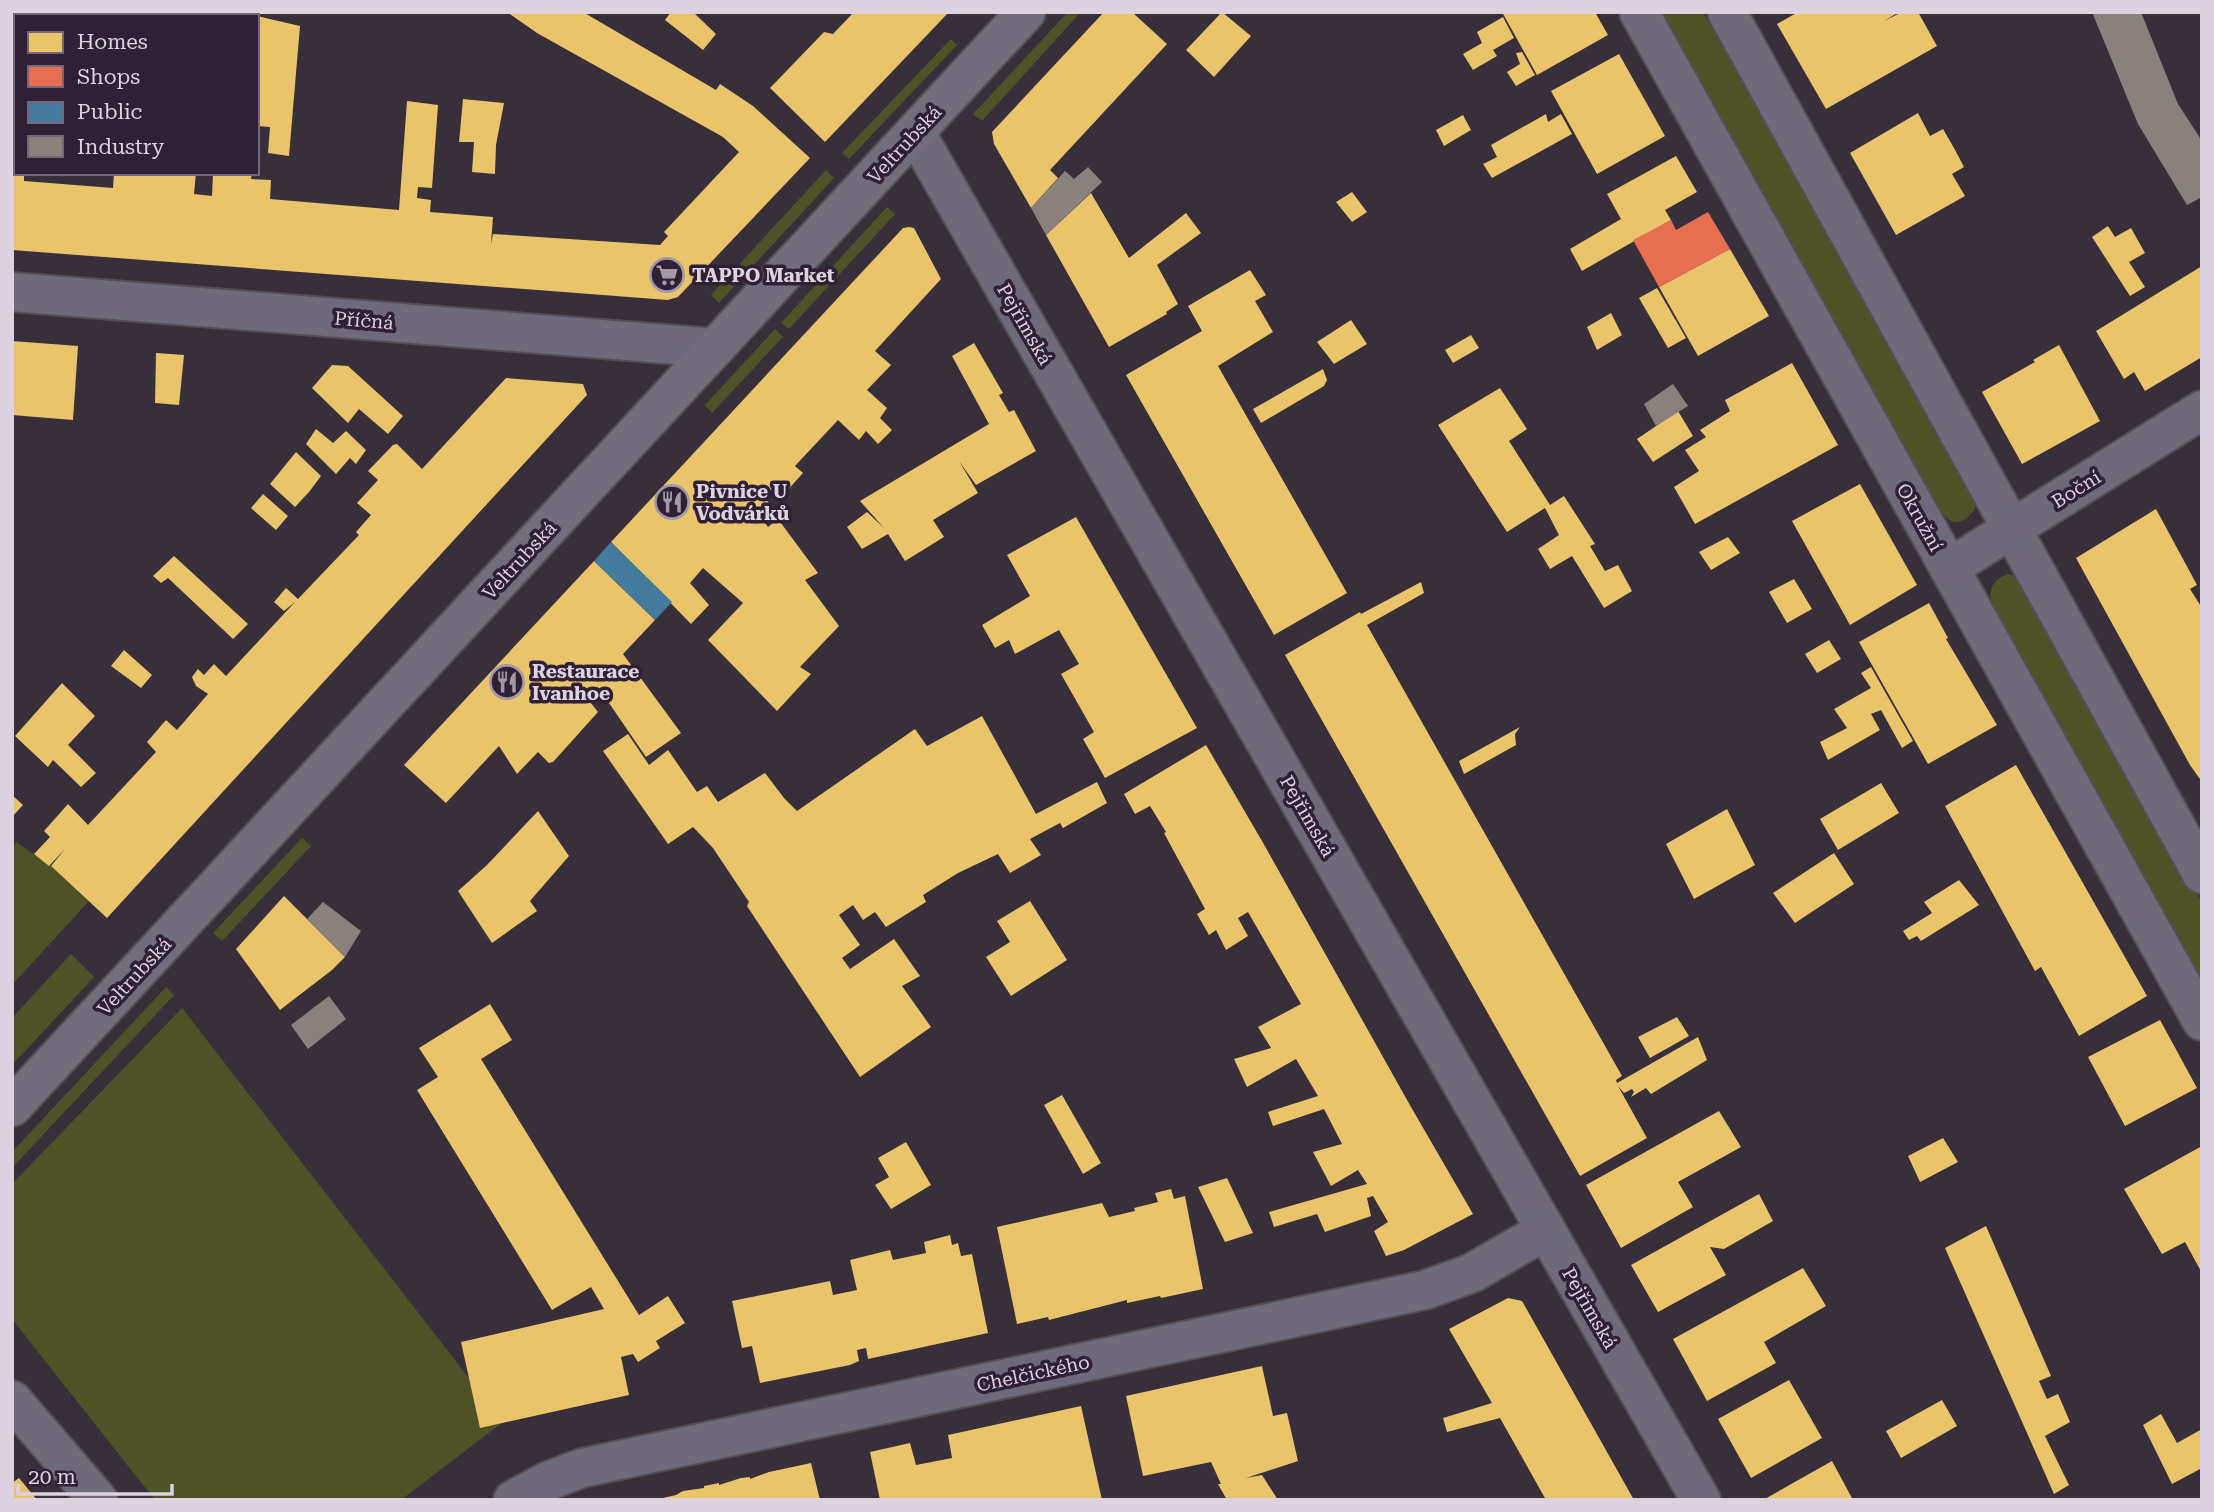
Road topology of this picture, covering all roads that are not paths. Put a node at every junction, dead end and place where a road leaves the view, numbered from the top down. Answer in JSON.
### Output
{"nodes":[{"id":1,"x":1026,"y":12,"type":"edge"},
{"id":2,"x":1639,"y":12,"type":"edge"},
{"id":3,"x":1727,"y":12,"type":"edge"},
{"id":4,"x":915,"y":132,"type":"junction"},
{"id":5,"x":12,"y":292,"type":"edge"},
{"id":6,"x":715,"y":348,"type":"junction"},
{"id":7,"x":2202,"y":410,"type":"edge"},
{"id":8,"x":2012,"y":529,"type":"junction"},
{"id":9,"x":1949,"y":568,"type":"junction"},
{"id":10,"x":2202,"y":874,"type":"edge"},
{"id":11,"x":2202,"y":1021,"type":"edge"},
{"id":12,"x":12,"y":1107,"type":"edge"},
{"id":13,"x":1546,"y":1230,"type":"junction"},
{"id":14,"x":12,"y":1400,"type":"edge"},
{"id":15,"x":98,"y":1500,"type":"edge"},
{"id":16,"x":513,"y":1500,"type":"edge"},
{"id":17,"x":1700,"y":1500,"type":"edge"}],
"edges":[{"from":1,"to":4,"type":"street","name":"Veltrubská"},
{"from":2,"to":9,"type":"street","name":"Okružní"},
{"from":3,"to":8,"type":"street"},
{"from":4,"to":6,"type":"street","name":"Veltrubská"},
{"from":4,"to":13,"type":"street","name":"Pejřimská"},
{"from":5,"to":6,"type":"street","name":"Příčná"},
{"from":6,"to":12,"type":"street","name":"Veltrubská"},
{"from":7,"to":8,"type":"street","name":"Boční"},
{"from":8,"to":9,"type":"street","name":"Boční"},
{"from":8,"to":10,"type":"street"},
{"from":9,"to":11,"type":"street","name":"Okružní"},
{"from":13,"to":16,"type":"street","name":"Chelčického"},
{"from":13,"to":17,"type":"street","name":"Pejřimská"},
{"from":14,"to":15,"type":"street"}]}
